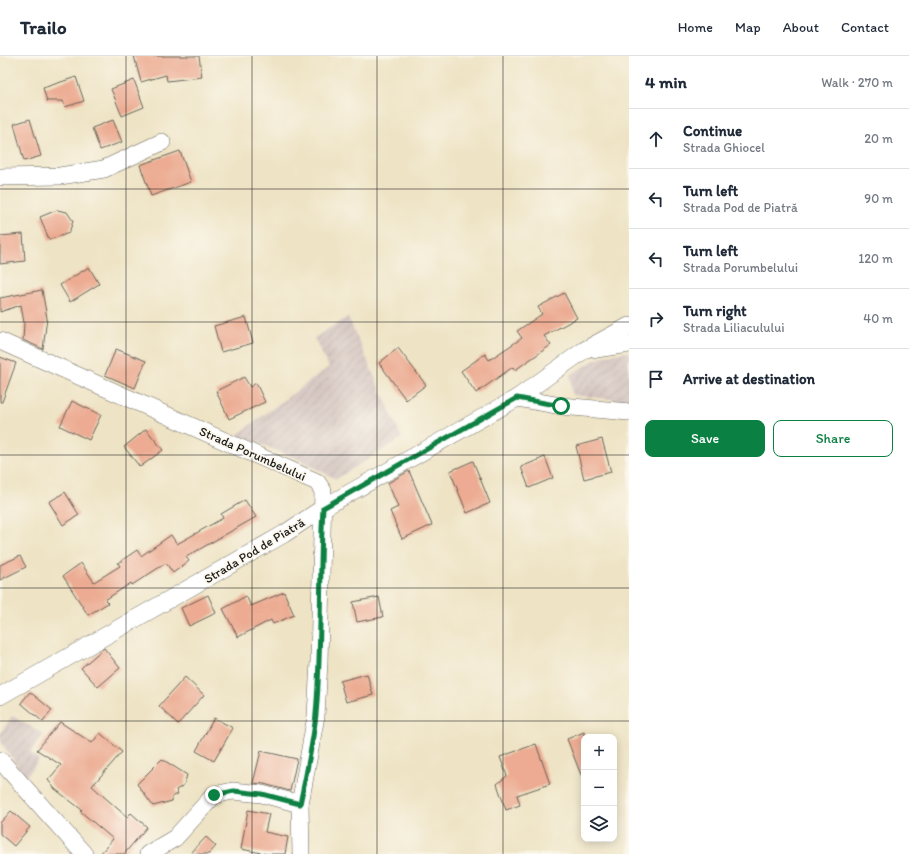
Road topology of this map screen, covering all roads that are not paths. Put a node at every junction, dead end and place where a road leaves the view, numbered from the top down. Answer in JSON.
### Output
{"nodes":[{"id":1,"x":162,"y":142,"type":"dead end"},
{"id":2,"x":0,"y":177,"type":"edge"},
{"id":3,"x":629,"y":326,"type":"edge"},
{"id":4,"x":0,"y":341,"type":"edge"},
{"id":5,"x":629,"y":344,"type":"edge"},
{"id":6,"x":583,"y":350,"type":"junction"},
{"id":7,"x":517,"y":398,"type":"junction"},
{"id":8,"x":629,"y":412,"type":"edge"},
{"id":9,"x":323,"y":508,"type":"junction"},
{"id":10,"x":0,"y":696,"type":"edge"},
{"id":11,"x":0,"y":760,"type":"edge"},
{"id":12,"x":300,"y":804,"type":"junction"},
{"id":13,"x":84,"y":854,"type":"edge"},
{"id":14,"x":148,"y":854,"type":"edge"},
{"id":15,"x":302,"y":854,"type":"edge"}],
"edges":[{"from":1,"to":2,"type":"street"},
{"from":3,"to":6,"type":"street","name":"Strada Pod de Piatră"},
{"from":4,"to":9,"type":"street","name":"Strada Porumbelului"},
{"from":5,"to":6,"type":"street"},
{"from":6,"to":7,"type":"street","name":"Strada Pod de Piatră"},
{"from":7,"to":8,"type":"street"},
{"from":7,"to":9,"type":"street","name":"Strada Pod de Piatră"},
{"from":9,"to":10,"type":"street","name":"Strada Pod de Piatră"},
{"from":9,"to":12,"type":"street","name":"Strada Porumbelului"},
{"from":11,"to":13,"type":"street"},
{"from":12,"to":14,"type":"street"},
{"from":12,"to":15,"type":"street","name":"Strada Porumbelului"}]}
